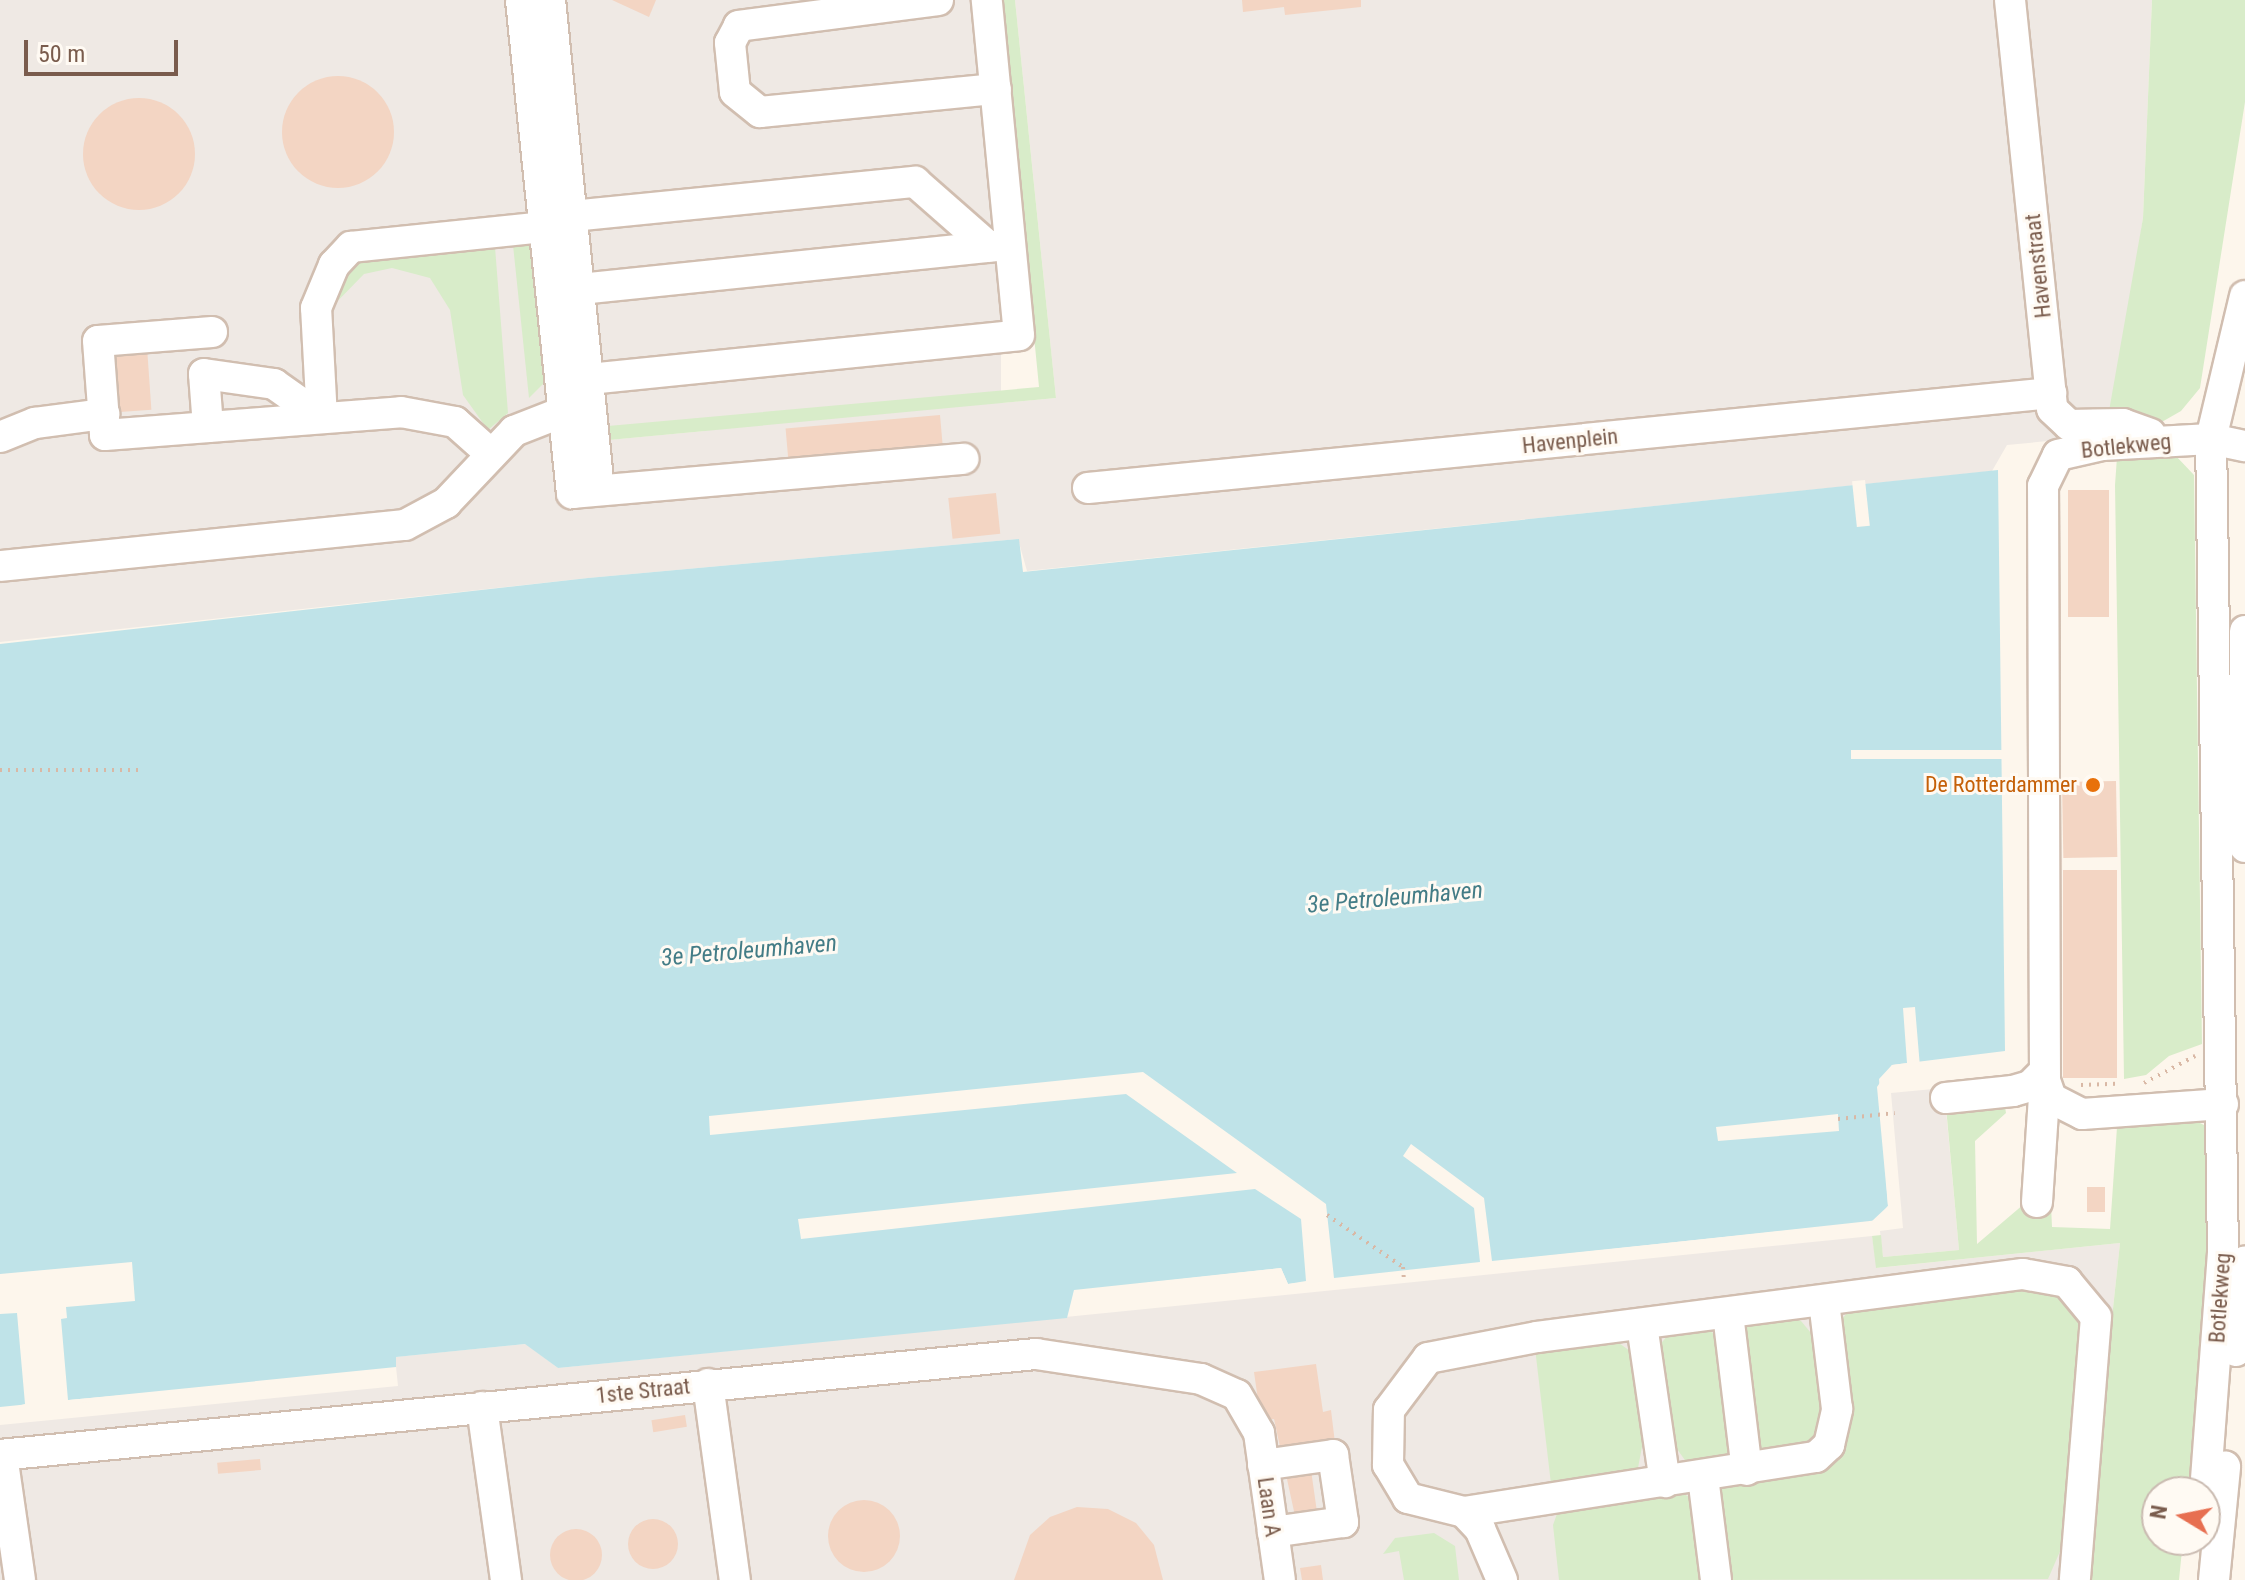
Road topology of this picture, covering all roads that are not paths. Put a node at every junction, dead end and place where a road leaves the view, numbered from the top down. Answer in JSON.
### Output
{"nodes":[{"id":1,"x":521,"y":0,"type":"edge"},
{"id":2,"x":550,"y":0,"type":"edge"},
{"id":3,"x":938,"y":0,"type":"edge"},
{"id":4,"x":987,"y":0,"type":"edge"},
{"id":5,"x":2010,"y":0,"type":"edge"},
{"id":6,"x":819,"y":7,"type":"edge"},
{"id":7,"x":996,"y":89,"type":"junction"},
{"id":8,"x":558,"y":221,"type":"junction"},
{"id":9,"x":1000,"y":246,"type":"junction"},
{"id":10,"x":580,"y":289,"type":"junction"},
{"id":11,"x":2245,"y":296,"type":"edge"},
{"id":12,"x":212,"y":332,"type":"dead end"},
{"id":13,"x":589,"y":379,"type":"junction"},
{"id":14,"x":2051,"y":393,"type":"junction"},
{"id":15,"x":565,"y":411,"type":"junction"},
{"id":16,"x":104,"y":414,"type":"junction"},
{"id":17,"x":322,"y":418,"type":"junction"},
{"id":18,"x":208,"y":427,"type":"junction"},
{"id":19,"x":0,"y":437,"type":"edge"},
{"id":20,"x":2211,"y":439,"type":"junction"},
{"id":21,"x":2165,"y":440,"type":"junction"},
{"id":22,"x":2245,"y":446,"type":"edge"},
{"id":23,"x":490,"y":453,"type":"junction"},
{"id":24,"x":964,"y":459,"type":"dead end"},
{"id":25,"x":1088,"y":488,"type":"dead end"},
{"id":26,"x":599,"y":490,"type":"junction"},
{"id":27,"x":0,"y":566,"type":"edge"},
{"id":28,"x":2245,"y":631,"type":"edge"},
{"id":29,"x":2245,"y":847,"type":"edge"},
{"id":30,"x":2045,"y":1079,"type":"junction"},
{"id":31,"x":1946,"y":1098,"type":"dead end"},
{"id":32,"x":2223,"y":1104,"type":"junction"},
{"id":33,"x":2037,"y":1202,"type":"dead end"},
{"id":34,"x":2234,"y":1257,"type":"edge"},
{"id":35,"x":1824,"y":1302,"type":"junction"},
{"id":36,"x":1728,"y":1314,"type":"junction"},
{"id":37,"x":1642,"y":1325,"type":"junction"},
{"id":38,"x":708,"y":1384,"type":"junction"},
{"id":39,"x":482,"y":1407,"type":"junction"},
{"id":40,"x":1259,"y":1433,"type":"joint"},
{"id":41,"x":1,"y":1455,"type":"edge"},
{"id":42,"x":1263,"y":1465,"type":"junction"},
{"id":43,"x":1747,"y":1470,"type":"junction"},
{"id":44,"x":2207,"y":1476,"type":"edge"},
{"id":45,"x":1703,"y":1477,"type":"junction"},
{"id":46,"x":1665,"y":1482,"type":"junction"},
{"id":47,"x":1464,"y":1512,"type":"junction"},
{"id":48,"x":1273,"y":1532,"type":"junction"},
{"id":49,"x":2198,"y":1556,"type":"edge"},
{"id":50,"x":2073,"y":1573,"type":"edge"},
{"id":51,"x":20,"y":1580,"type":"edge"},
{"id":52,"x":506,"y":1580,"type":"edge"},
{"id":53,"x":735,"y":1580,"type":"edge"},
{"id":54,"x":1280,"y":1580,"type":"edge"},
{"id":55,"x":1502,"y":1580,"type":"edge"},
{"id":56,"x":1716,"y":1580,"type":"edge"},
{"id":57,"x":2195,"y":1580,"type":"edge"},
{"id":58,"x":2214,"y":1580,"type":"edge"}],
"edges":[{"from":1,"to":8,"type":"street"},
{"from":2,"to":8,"type":"street"},
{"from":3,"to":6,"type":"street"},
{"from":4,"to":7,"type":"street"},
{"from":5,"to":14,"type":"street","name":"Havenstraat"},
{"from":6,"to":7,"type":"street"},
{"from":7,"to":9,"type":"street"},
{"from":8,"to":9,"type":"street"},
{"from":8,"to":10,"type":"street"},
{"from":8,"to":15,"type":"street"},
{"from":8,"to":17,"type":"street"},
{"from":9,"to":10,"type":"street"},
{"from":9,"to":13,"type":"street"},
{"from":10,"to":13,"type":"street"},
{"from":11,"to":20,"type":"street"},
{"from":12,"to":16,"type":"street"},
{"from":13,"to":26,"type":"street"},
{"from":14,"to":21,"type":"street","name":"Havenstraat"},
{"from":14,"to":25,"type":"street","name":"Havenplein"},
{"from":15,"to":23,"type":"street"},
{"from":15,"to":26,"type":"street"},
{"from":16,"to":18,"type":"street"},
{"from":16,"to":19,"type":"street"},
{"from":17,"to":18,"type":"street"},
{"from":17,"to":18,"type":"street"},
{"from":17,"to":23,"type":"street"},
{"from":20,"to":21,"type":"street","name":"Botlekweg"},
{"from":20,"to":22,"type":"street"},
{"from":20,"to":32,"type":"street","name":"Botlekweg"},
{"from":21,"to":30,"type":"street","name":"Botlekweg"},
{"from":23,"to":27,"type":"street"},
{"from":24,"to":26,"type":"street"},
{"from":28,"to":29,"type":"street"},
{"from":30,"to":31,"type":"street"},
{"from":30,"to":32,"type":"street"},
{"from":30,"to":33,"type":"street"},
{"from":32,"to":34,"type":"street","name":"Botlekweg"},
{"from":34,"to":44,"type":"street","name":"Botlekweg"},
{"from":34,"to":58,"type":"street","name":"Botlekweg"},
{"from":35,"to":36,"type":"street"},
{"from":35,"to":43,"type":"street"},
{"from":35,"to":50,"type":"street"},
{"from":36,"to":37,"type":"street"},
{"from":36,"to":43,"type":"street"},
{"from":37,"to":46,"type":"street"},
{"from":37,"to":47,"type":"street"},
{"from":38,"to":39,"type":"street","name":"1ste Straat"},
{"from":38,"to":40,"type":"street","name":"1ste Straat"},
{"from":38,"to":53,"type":"street"},
{"from":39,"to":41,"type":"street","name":"1ste Straat"},
{"from":39,"to":52,"type":"street"},
{"from":40,"to":42,"type":"street","name":"Laan A"},
{"from":41,"to":51,"type":"street"},
{"from":42,"to":48,"type":"street","name":"Laan A"},
{"from":42,"to":48,"type":"street"},
{"from":43,"to":45,"type":"street"},
{"from":45,"to":46,"type":"street"},
{"from":45,"to":56,"type":"street"},
{"from":46,"to":47,"type":"street"},
{"from":47,"to":55,"type":"street"},
{"from":48,"to":54,"type":"street","name":"Laan A"},
{"from":49,"to":57,"type":"street"}]}
